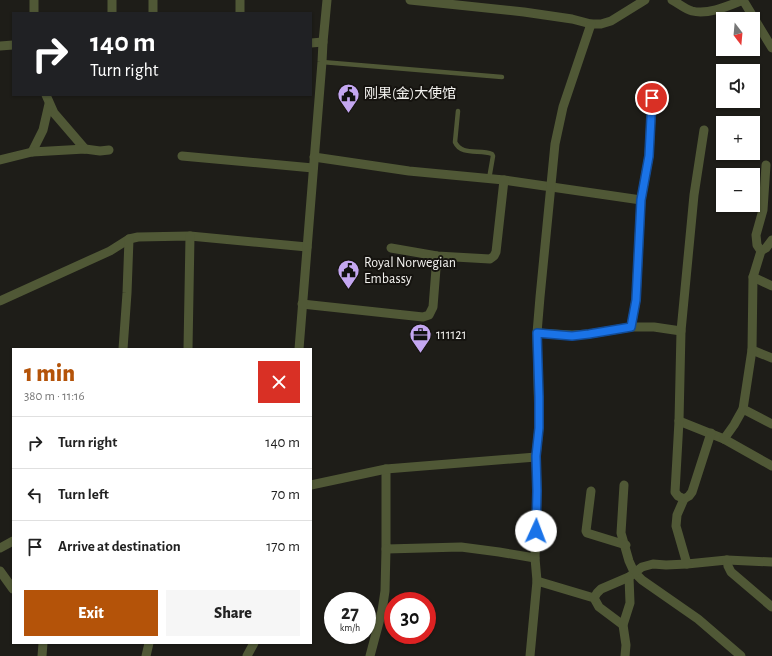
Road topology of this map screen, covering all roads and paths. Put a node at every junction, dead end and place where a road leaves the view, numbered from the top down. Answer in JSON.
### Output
{"nodes":[{"id":1,"x":34,"y":0,"type":"edge"},
{"id":2,"x":112,"y":0,"type":"edge"},
{"id":3,"x":153,"y":0,"type":"edge"},
{"id":4,"x":240,"y":0,"type":"edge"},
{"id":5,"x":327,"y":0,"type":"edge"},
{"id":6,"x":410,"y":0,"type":"edge"},
{"id":7,"x":645,"y":0,"type":"edge"},
{"id":8,"x":672,"y":0,"type":"edge"},
{"id":9,"x":743,"y":0,"type":"edge"},
{"id":10,"x":464,"y":2,"type":"edge"},
{"id":11,"x":34,"y":12,"type":"edge"},
{"id":12,"x":112,"y":12,"type":"edge"},
{"id":13,"x":153,"y":12,"type":"edge"},
{"id":14,"x":240,"y":12,"type":"edge"},
{"id":15,"x":591,"y":24,"type":"junction"},
{"id":16,"x":312,"y":42,"type":"edge"},
{"id":17,"x":323,"y":42,"type":"junction"},
{"id":18,"x":0,"y":46,"type":"edge"},
{"id":19,"x":12,"y":46,"type":"edge"},
{"id":20,"x":772,"y":48,"type":"edge"},
{"id":21,"x":322,"y":62,"type":"junction"},
{"id":22,"x":502,"y":78,"type":"dead end"},
{"id":23,"x":652,"y":98,"type":"dead end"},
{"id":24,"x":48,"y":99,"type":"edge"},
{"id":25,"x":458,"y":111,"type":"dead end"},
{"id":26,"x":704,"y":130,"type":"dead end"},
{"id":27,"x":85,"y":149,"type":"junction"},
{"id":28,"x":110,"y":150,"type":"dead end"},
{"id":29,"x":32,"y":152,"type":"junction"},
{"id":30,"x":182,"y":156,"type":"dead end"},
{"id":31,"x":314,"y":157,"type":"junction"},
{"id":32,"x":0,"y":160,"type":"edge"},
{"id":33,"x":766,"y":165,"type":"dead end"},
{"id":34,"x":313,"y":168,"type":"junction"},
{"id":35,"x":489,"y":179,"type":"junction"},
{"id":36,"x":504,"y":180,"type":"junction"},
{"id":37,"x":550,"y":188,"type":"junction"},
{"id":38,"x":641,"y":200,"type":"junction"},
{"id":39,"x":768,"y":212,"type":"edge"},
{"id":40,"x":190,"y":236,"type":"junction"},
{"id":41,"x":130,"y":239,"type":"junction"},
{"id":42,"x":772,"y":240,"type":"edge"},
{"id":43,"x":307,"y":247,"type":"junction"},
{"id":44,"x":391,"y":248,"type":"dead end"},
{"id":45,"x":761,"y":251,"type":"junction"},
{"id":46,"x":437,"y":256,"type":"junction"},
{"id":47,"x":752,"y":277,"type":"junction"},
{"id":48,"x":772,"y":286,"type":"edge"},
{"id":49,"x":0,"y":300,"type":"edge"},
{"id":50,"x":302,"y":304,"type":"junction"},
{"id":51,"x":631,"y":327,"type":"junction"},
{"id":52,"x":681,"y":331,"type":"junction"},
{"id":53,"x":537,"y":333,"type":"junction"},
{"id":54,"x":123,"y":348,"type":"edge"},
{"id":55,"x":188,"y":348,"type":"edge"},
{"id":56,"x":299,"y":348,"type":"edge"},
{"id":57,"x":752,"y":350,"type":"junction"},
{"id":58,"x":772,"y":358,"type":"edge"},
{"id":59,"x":743,"y":409,"type":"junction"},
{"id":60,"x":679,"y":421,"type":"junction"},
{"id":61,"x":772,"y":424,"type":"edge"},
{"id":62,"x":711,"y":433,"type":"junction"},
{"id":63,"x":724,"y":439,"type":"junction"},
{"id":64,"x":536,"y":456,"type":"junction"},
{"id":65,"x":772,"y":466,"type":"edge"},
{"id":66,"x":386,"y":469,"type":"junction"},
{"id":67,"x":312,"y":485,"type":"edge"},
{"id":68,"x":624,"y":485,"type":"dead end"},
{"id":69,"x":591,"y":491,"type":"dead end"},
{"id":70,"x":684,"y":499,"type":"junction"},
{"id":71,"x":12,"y":542,"type":"edge"},
{"id":72,"x":626,"y":545,"type":"junction"},
{"id":73,"x":0,"y":548,"type":"edge"},
{"id":74,"x":386,"y":549,"type":"junction"},
{"id":75,"x":534,"y":558,"type":"junction"},
{"id":76,"x":727,"y":560,"type":"junction"},
{"id":77,"x":772,"y":562,"type":"edge"},
{"id":78,"x":687,"y":564,"type":"junction"},
{"id":79,"x":0,"y":572,"type":"edge"},
{"id":80,"x":632,"y":575,"type":"junction"},
{"id":81,"x":537,"y":581,"type":"junction"},
{"id":82,"x":12,"y":588,"type":"edge"},
{"id":83,"x":594,"y":598,"type":"junction"},
{"id":84,"x":772,"y":607,"type":"edge"},
{"id":85,"x":623,"y":625,"type":"junction"},
{"id":86,"x":43,"y":644,"type":"edge"},
{"id":87,"x":149,"y":644,"type":"edge"},
{"id":88,"x":253,"y":644,"type":"edge"},
{"id":89,"x":42,"y":656,"type":"edge"},
{"id":90,"x":146,"y":656,"type":"edge"},
{"id":91,"x":247,"y":656,"type":"edge"},
{"id":92,"x":370,"y":656,"type":"edge"},
{"id":93,"x":530,"y":656,"type":"edge"},
{"id":94,"x":625,"y":656,"type":"edge"},
{"id":95,"x":741,"y":656,"type":"edge"}],
"edges":[{"from":1,"to":11,"type":"street"},
{"from":2,"to":12,"type":"street"},
{"from":3,"to":13,"type":"street"},
{"from":4,"to":14,"type":"street"},
{"from":5,"to":17,"type":"street"},
{"from":6,"to":10,"type":"street"},
{"from":7,"to":15,"type":"street"},
{"from":8,"to":9,"type":"street"},
{"from":9,"to":20,"type":"street"},
{"from":10,"to":15,"type":"street"},
{"from":15,"to":37,"type":"street"},
{"from":16,"to":17,"type":"street"},
{"from":17,"to":21,"type":"street"},
{"from":18,"to":19,"type":"street"},
{"from":21,"to":22,"type":"lane"},
{"from":21,"to":31,"type":"street"},
{"from":23,"to":38,"type":"street"},
{"from":24,"to":27,"type":"street"},
{"from":24,"to":29,"type":"street"},
{"from":25,"to":35,"type":"lane"},
{"from":26,"to":52,"type":"street"},
{"from":27,"to":28,"type":"street"},
{"from":27,"to":29,"type":"street"},
{"from":29,"to":32,"type":"street"},
{"from":30,"to":34,"type":"street"},
{"from":31,"to":34,"type":"street"},
{"from":31,"to":35,"type":"street"},
{"from":33,"to":39,"type":"street"},
{"from":34,"to":43,"type":"street"},
{"from":35,"to":36,"type":"street"},
{"from":36,"to":37,"type":"street"},
{"from":36,"to":46,"type":"street"},
{"from":37,"to":38,"type":"street"},
{"from":37,"to":53,"type":"street"},
{"from":38,"to":51,"type":"street"},
{"from":39,"to":45,"type":"street"},
{"from":40,"to":41,"type":"street"},
{"from":40,"to":43,"type":"street"},
{"from":40,"to":55,"type":"street"},
{"from":41,"to":49,"type":"street"},
{"from":41,"to":54,"type":"street"},
{"from":42,"to":45,"type":"street"},
{"from":43,"to":50,"type":"street"},
{"from":44,"to":46,"type":"street"},
{"from":45,"to":47,"type":"street"},
{"from":46,"to":50,"type":"street"},
{"from":47,"to":48,"type":"street"},
{"from":47,"to":57,"type":"street"},
{"from":50,"to":56,"type":"street"},
{"from":51,"to":52,"type":"street"},
{"from":51,"to":53,"type":"street"},
{"from":52,"to":60,"type":"street"},
{"from":53,"to":64,"type":"street"},
{"from":57,"to":58,"type":"street"},
{"from":57,"to":59,"type":"street"},
{"from":59,"to":61,"type":"street"},
{"from":59,"to":63,"type":"street"},
{"from":60,"to":62,"type":"street"},
{"from":60,"to":70,"type":"street"},
{"from":62,"to":63,"type":"street"},
{"from":62,"to":70,"type":"street"},
{"from":63,"to":65,"type":"street"},
{"from":64,"to":66,"type":"street"},
{"from":64,"to":75,"type":"street"},
{"from":66,"to":67,"type":"street"},
{"from":66,"to":74,"type":"street"},
{"from":68,"to":72,"type":"street"},
{"from":69,"to":72,"type":"street"},
{"from":70,"to":78,"type":"street"},
{"from":71,"to":73,"type":"street"},
{"from":72,"to":80,"type":"street"},
{"from":74,"to":75,"type":"street"},
{"from":74,"to":92,"type":"street"},
{"from":75,"to":81,"type":"street"},
{"from":76,"to":77,"type":"street"},
{"from":76,"to":78,"type":"street"},
{"from":76,"to":84,"type":"street"},
{"from":78,"to":80,"type":"street"},
{"from":79,"to":82,"type":"street"},
{"from":80,"to":83,"type":"street"},
{"from":80,"to":85,"type":"street"},
{"from":80,"to":95,"type":"street"},
{"from":81,"to":83,"type":"street"},
{"from":81,"to":93,"type":"street"},
{"from":83,"to":85,"type":"street"},
{"from":85,"to":94,"type":"street"},
{"from":86,"to":89,"type":"street"},
{"from":87,"to":90,"type":"street"},
{"from":88,"to":91,"type":"street"}]}
